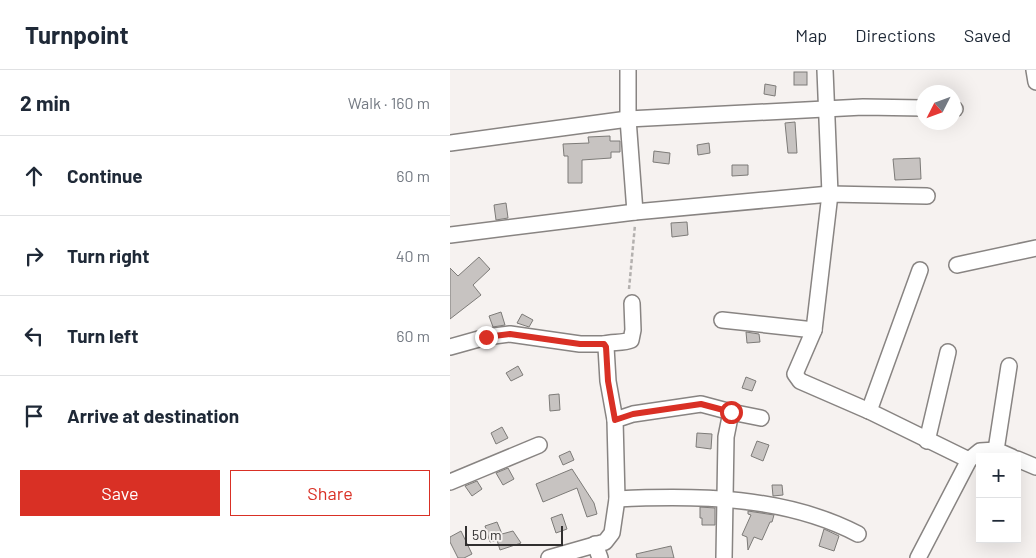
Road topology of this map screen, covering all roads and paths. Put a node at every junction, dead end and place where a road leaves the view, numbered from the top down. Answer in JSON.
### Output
{"nodes":[{"id":1,"x":628,"y":70,"type":"edge"},
{"id":2,"x":825,"y":70,"type":"edge"},
{"id":3,"x":1034,"y":70,"type":"edge"},
{"id":4,"x":1036,"y":82,"type":"edge"},
{"id":5,"x":825,"y":108,"type":"junction"},
{"id":6,"x":916,"y":108,"type":"edge"},
{"id":7,"x":628,"y":119,"type":"junction"},
{"id":8,"x":450,"y":143,"type":"edge"},
{"id":9,"x":830,"y":194,"type":"junction"},
{"id":10,"x":927,"y":196,"type":"dead end"},
{"id":11,"x":635,"y":212,"type":"junction"},
{"id":12,"x":450,"y":235,"type":"edge"},
{"id":13,"x":1036,"y":248,"type":"edge"},
{"id":14,"x":957,"y":265,"type":"dead end"},
{"id":15,"x":920,"y":270,"type":"dead end"},
{"id":16,"x":632,"y":303,"type":"joint"},
{"id":17,"x":722,"y":320,"type":"dead end"},
{"id":18,"x":814,"y":330,"type":"junction"},
{"id":19,"x":604,"y":344,"type":"junction"},
{"id":20,"x":450,"y":347,"type":"edge"},
{"id":21,"x":948,"y":352,"type":"dead end"},
{"id":22,"x":1009,"y":366,"type":"dead end"},
{"id":23,"x":869,"y":411,"type":"junction"},
{"id":24,"x":731,"y":412,"type":"junction"},
{"id":25,"x":761,"y":418,"type":"dead end"},
{"id":26,"x":615,"y":420,"type":"junction"},
{"id":27,"x":927,"y":441,"type":"junction"},
{"id":28,"x":539,"y":445,"type":"dead end"},
{"id":29,"x":996,"y":450,"type":"junction"},
{"id":30,"x":1003,"y":453,"type":"edge"},
{"id":31,"x":969,"y":460,"type":"junction"},
{"id":32,"x":1021,"y":461,"type":"edge"},
{"id":33,"x":1036,"y":467,"type":"edge"},
{"id":34,"x":450,"y":482,"type":"edge"},
{"id":35,"x":617,"y":499,"type":"junction"},
{"id":36,"x":725,"y":499,"type":"junction"},
{"id":37,"x":858,"y":534,"type":"dead end"},
{"id":38,"x":598,"y":551,"type":"edge"},
{"id":39,"x":549,"y":558,"type":"edge"},
{"id":40,"x":724,"y":558,"type":"edge"},
{"id":41,"x":918,"y":558,"type":"edge"}],
"edges":[{"from":1,"to":7,"type":"street"},
{"from":2,"to":5,"type":"street"},
{"from":3,"to":4,"type":"street"},
{"from":5,"to":6,"type":"street"},
{"from":5,"to":7,"type":"street"},
{"from":5,"to":9,"type":"street"},
{"from":7,"to":8,"type":"street"},
{"from":7,"to":11,"type":"street"},
{"from":9,"to":10,"type":"street"},
{"from":9,"to":11,"type":"street"},
{"from":9,"to":18,"type":"street"},
{"from":11,"to":12,"type":"street"},
{"from":11,"to":16,"type":"path"},
{"from":13,"to":14,"type":"street"},
{"from":15,"to":23,"type":"street"},
{"from":16,"to":19,"type":"street"},
{"from":17,"to":18,"type":"street"},
{"from":18,"to":23,"type":"street"},
{"from":19,"to":20,"type":"street"},
{"from":19,"to":26,"type":"street"},
{"from":21,"to":27,"type":"street"},
{"from":22,"to":29,"type":"street"},
{"from":23,"to":27,"type":"street"},
{"from":24,"to":25,"type":"street"},
{"from":24,"to":26,"type":"street"},
{"from":24,"to":36,"type":"street"},
{"from":26,"to":35,"type":"street"},
{"from":27,"to":31,"type":"street"},
{"from":28,"to":34,"type":"street"},
{"from":29,"to":30,"type":"street"},
{"from":29,"to":31,"type":"street"},
{"from":31,"to":41,"type":"street"},
{"from":32,"to":33,"type":"street"},
{"from":35,"to":36,"type":"street"},
{"from":35,"to":38,"type":"street"},
{"from":36,"to":37,"type":"street"},
{"from":36,"to":40,"type":"street"},
{"from":38,"to":39,"type":"street"}]}
